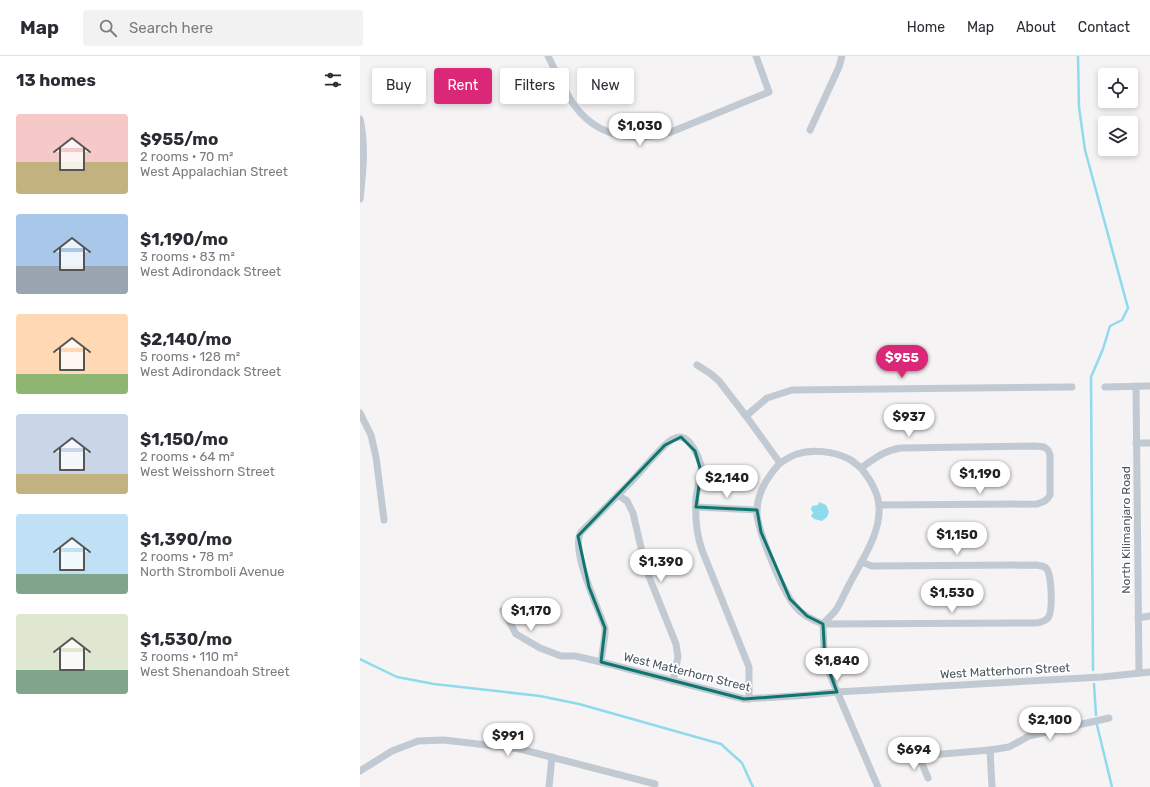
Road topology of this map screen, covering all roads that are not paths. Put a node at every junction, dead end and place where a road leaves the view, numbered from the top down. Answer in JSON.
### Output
{"nodes":[{"id":1,"x":548,"y":56,"type":"edge"},
{"id":2,"x":756,"y":56,"type":"edge"},
{"id":3,"x":842,"y":56,"type":"edge"},
{"id":4,"x":360,"y":119,"type":"edge"},
{"id":5,"x":810,"y":130,"type":"dead end"},
{"id":6,"x":360,"y":199,"type":"edge"},
{"id":7,"x":697,"y":365,"type":"dead end"},
{"id":8,"x":1072,"y":386,"type":"dead end"},
{"id":9,"x":1136,"y":386,"type":"junction"},
{"id":10,"x":1150,"y":386,"type":"edge"},
{"id":11,"x":1105,"y":387,"type":"dead end"},
{"id":12,"x":360,"y":414,"type":"edge"},
{"id":13,"x":746,"y":416,"type":"junction"},
{"id":14,"x":1136,"y":443,"type":"junction"},
{"id":15,"x":1150,"y":443,"type":"edge"},
{"id":16,"x":780,"y":463,"type":"junction"},
{"id":17,"x":861,"y":468,"type":"junction"},
{"id":18,"x":618,"y":495,"type":"junction"},
{"id":19,"x":879,"y":505,"type":"junction"},
{"id":20,"x":696,"y":507,"type":"junction"},
{"id":21,"x":757,"y":510,"type":"junction"},
{"id":22,"x":384,"y":520,"type":"dead end"},
{"id":23,"x":861,"y":562,"type":"junction"},
{"id":24,"x":503,"y":610,"type":"dead end"},
{"id":25,"x":1150,"y":616,"type":"edge"},
{"id":26,"x":1138,"y":618,"type":"junction"},
{"id":27,"x":823,"y":624,"type":"junction"},
{"id":28,"x":601,"y":662,"type":"junction"},
{"id":29,"x":1150,"y":672,"type":"edge"},
{"id":30,"x":1139,"y":673,"type":"junction"},
{"id":31,"x":674,"y":681,"type":"junction"},
{"id":32,"x":837,"y":692,"type":"junction"},
{"id":33,"x":749,"y":699,"type":"junction"},
{"id":34,"x":1109,"y":718,"type":"dead end"},
{"id":35,"x":916,"y":745,"type":"dead end"},
{"id":36,"x":990,"y":750,"type":"junction"},
{"id":37,"x":919,"y":756,"type":"junction"},
{"id":38,"x":552,"y":757,"type":"junction"},
{"id":39,"x":361,"y":769,"type":"edge"},
{"id":40,"x":928,"y":778,"type":"dead end"},
{"id":41,"x":655,"y":784,"type":"dead end"},
{"id":42,"x":550,"y":787,"type":"edge"},
{"id":43,"x":878,"y":787,"type":"edge"},
{"id":44,"x":992,"y":787,"type":"edge"}],
"edges":[{"from":1,"to":2,"type":"street"},
{"from":3,"to":5,"type":"street"},
{"from":4,"to":6,"type":"street"},
{"from":7,"to":13,"type":"street"},
{"from":8,"to":13,"type":"street"},
{"from":9,"to":10,"type":"street"},
{"from":9,"to":11,"type":"street"},
{"from":9,"to":14,"type":"street","name":"North Kilimanjaro Road"},
{"from":12,"to":22,"type":"street"},
{"from":13,"to":16,"type":"street"},
{"from":14,"to":15,"type":"street"},
{"from":14,"to":26,"type":"street","name":"North Kilimanjaro Road"},
{"from":16,"to":17,"type":"street"},
{"from":16,"to":21,"type":"street"},
{"from":17,"to":19,"type":"street"},
{"from":17,"to":19,"type":"street"},
{"from":18,"to":20,"type":"street"},
{"from":18,"to":28,"type":"street"},
{"from":18,"to":31,"type":"street"},
{"from":19,"to":23,"type":"street"},
{"from":20,"to":21,"type":"street"},
{"from":20,"to":33,"type":"street"},
{"from":21,"to":27,"type":"street"},
{"from":23,"to":27,"type":"street"},
{"from":23,"to":27,"type":"street"},
{"from":24,"to":28,"type":"street","name":"West Matterhorn Street"},
{"from":25,"to":26,"type":"street"},
{"from":26,"to":30,"type":"street","name":"North Kilimanjaro Road"},
{"from":27,"to":32,"type":"street"},
{"from":28,"to":31,"type":"street","name":"West Matterhorn Street"},
{"from":29,"to":30,"type":"street","name":"West Matterhorn Street"},
{"from":30,"to":32,"type":"street","name":"West Matterhorn Street"},
{"from":31,"to":33,"type":"street","name":"West Matterhorn Street"},
{"from":32,"to":33,"type":"street","name":"West Matterhorn Street"},
{"from":32,"to":43,"type":"street"},
{"from":34,"to":36,"type":"street"},
{"from":35,"to":37,"type":"street"},
{"from":36,"to":37,"type":"street"},
{"from":36,"to":44,"type":"street"},
{"from":37,"to":40,"type":"street"},
{"from":38,"to":39,"type":"street"},
{"from":38,"to":41,"type":"street"},
{"from":38,"to":42,"type":"street"}]}
